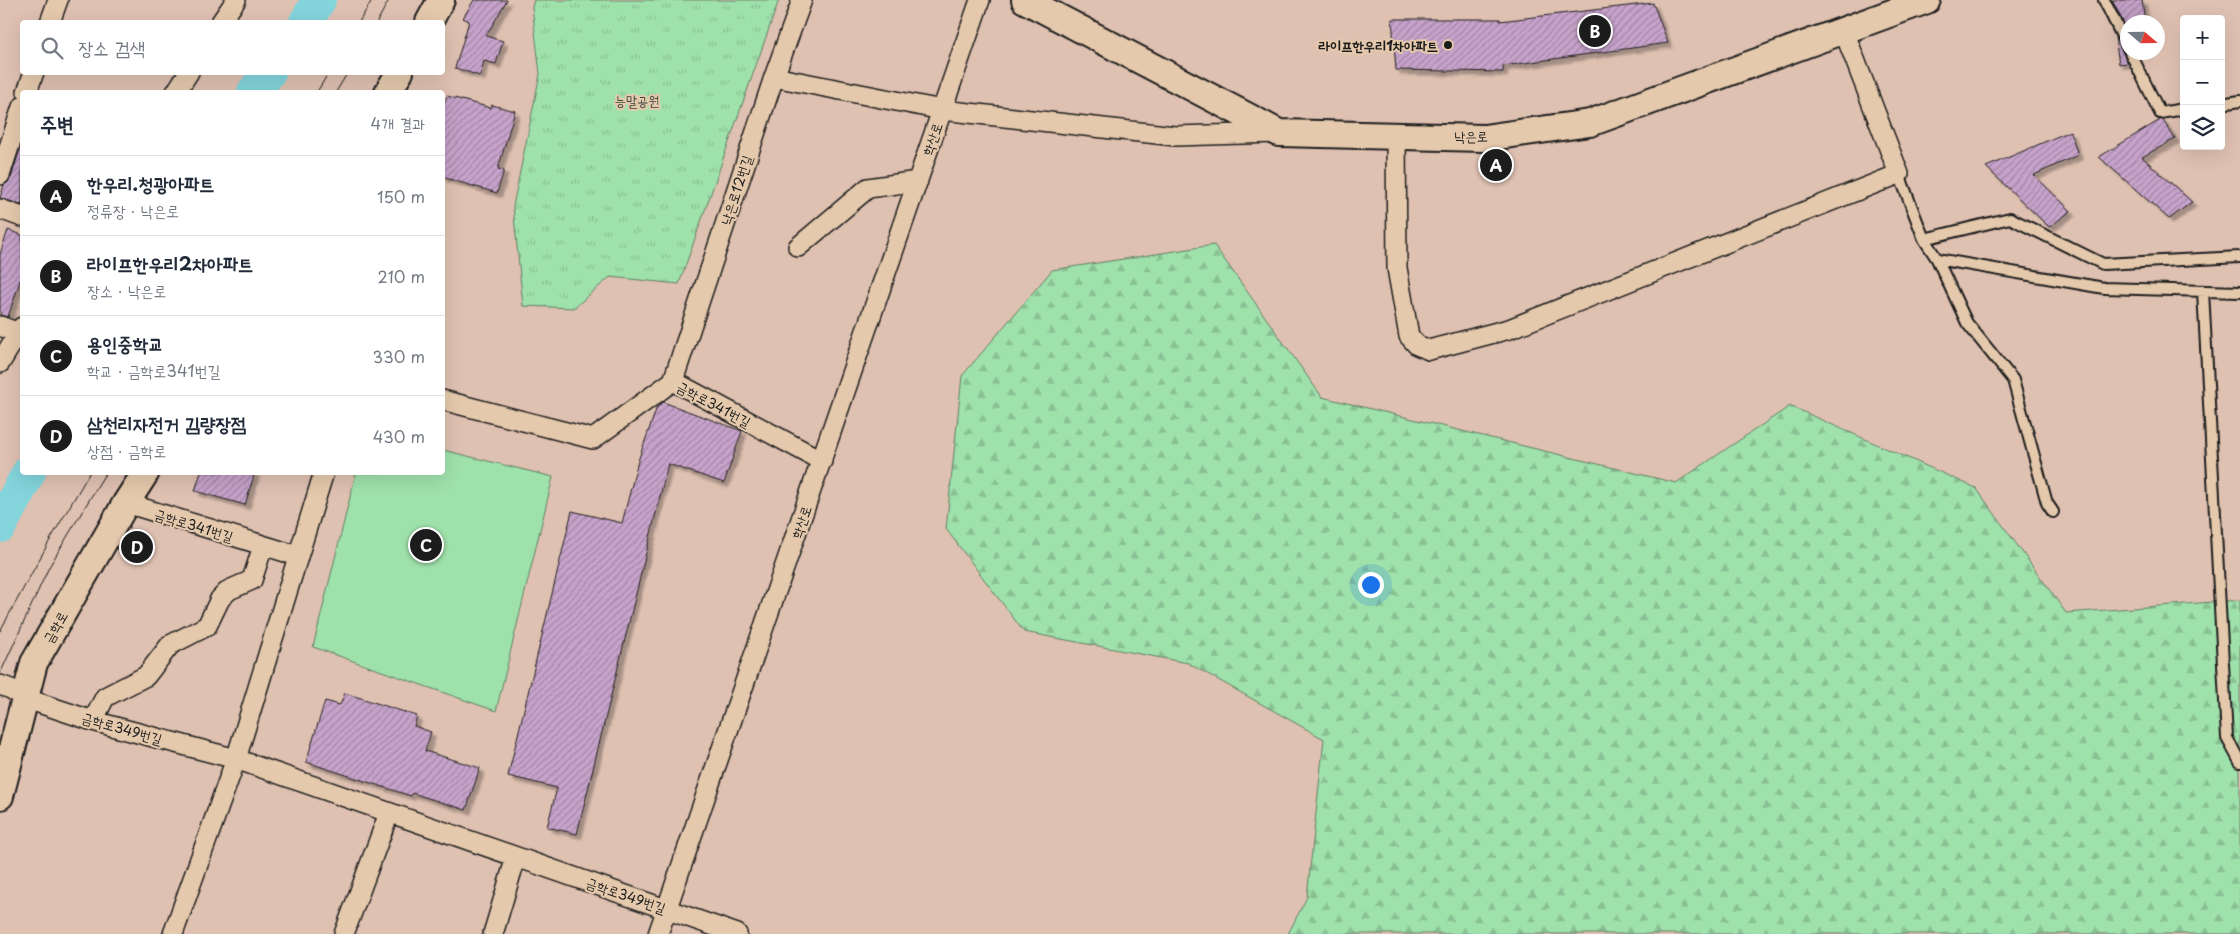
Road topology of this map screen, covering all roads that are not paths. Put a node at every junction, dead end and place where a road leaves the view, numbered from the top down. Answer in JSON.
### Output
{"nodes":[{"id":1,"x":58,"y":0,"type":"edge"},
{"id":2,"x":236,"y":0,"type":"edge"},
{"id":3,"x":441,"y":0,"type":"edge"},
{"id":4,"x":802,"y":0,"type":"edge"},
{"id":5,"x":980,"y":0,"type":"edge"},
{"id":6,"x":1025,"y":0,"type":"edge"},
{"id":7,"x":1927,"y":0,"type":"edge"},
{"id":8,"x":2104,"y":0,"type":"edge"},
{"id":9,"x":51,"y":20,"type":"edge"},
{"id":10,"x":222,"y":20,"type":"edge"},
{"id":11,"x":430,"y":20,"type":"edge"},
{"id":12,"x":1844,"y":30,"type":"junction"},
{"id":13,"x":2120,"y":32,"type":"edge"},
{"id":14,"x":2134,"y":60,"type":"edge"},
{"id":15,"x":33,"y":75,"type":"edge"},
{"id":16,"x":187,"y":75,"type":"edge"},
{"id":17,"x":398,"y":75,"type":"edge"},
{"id":18,"x":774,"y":77,"type":"junction"},
{"id":19,"x":28,"y":90,"type":"edge"},
{"id":20,"x":177,"y":90,"type":"edge"},
{"id":21,"x":389,"y":90,"type":"edge"},
{"id":22,"x":2240,"y":101,"type":"edge"},
{"id":23,"x":2225,"y":103,"type":"edge"},
{"id":24,"x":942,"y":110,"type":"junction"},
{"id":25,"x":2180,"y":110,"type":"edge"},
{"id":26,"x":20,"y":112,"type":"edge"},
{"id":27,"x":1279,"y":133,"type":"junction"},
{"id":28,"x":1396,"y":136,"type":"junction"},
{"id":29,"x":1899,"y":174,"type":"junction"},
{"id":30,"x":0,"y":175,"type":"edge"},
{"id":31,"x":918,"y":181,"type":"junction"},
{"id":32,"x":0,"y":209,"type":"edge"},
{"id":33,"x":20,"y":216,"type":"edge"},
{"id":34,"x":1924,"y":239,"type":"junction"},
{"id":35,"x":798,"y":247,"type":"dead end"},
{"id":36,"x":2240,"y":257,"type":"edge"},
{"id":37,"x":1938,"y":260,"type":"junction"},
{"id":38,"x":2203,"y":291,"type":"junction"},
{"id":39,"x":2240,"y":292,"type":"edge"},
{"id":40,"x":0,"y":326,"type":"edge"},
{"id":41,"x":20,"y":330,"type":"edge"},
{"id":42,"x":20,"y":332,"type":"edge"},
{"id":43,"x":0,"y":363,"type":"edge"},
{"id":44,"x":673,"y":381,"type":"junction"},
{"id":45,"x":445,"y":401,"type":"edge"},
{"id":46,"x":822,"y":461,"type":"junction"},
{"id":47,"x":144,"y":475,"type":"edge"},
{"id":48,"x":323,"y":475,"type":"edge"},
{"id":49,"x":126,"y":504,"type":"junction"},
{"id":50,"x":2053,"y":512,"type":"dead end"},
{"id":51,"x":263,"y":546,"type":"junction"},
{"id":52,"x":298,"y":556,"type":"junction"},
{"id":53,"x":12,"y":690,"type":"edge"},
{"id":54,"x":93,"y":721,"type":"junction"},
{"id":55,"x":236,"y":759,"type":"junction"},
{"id":56,"x":2240,"y":762,"type":"edge"},
{"id":57,"x":0,"y":796,"type":"edge"},
{"id":58,"x":389,"y":812,"type":"junction"},
{"id":59,"x":516,"y":857,"type":"junction"},
{"id":60,"x":667,"y":910,"type":"junction"},
{"id":61,"x":174,"y":934,"type":"edge"},
{"id":62,"x":344,"y":934,"type":"edge"},
{"id":63,"x":493,"y":934,"type":"edge"},
{"id":64,"x":658,"y":934,"type":"edge"},
{"id":65,"x":737,"y":934,"type":"edge"}],
"edges":[{"from":1,"to":9,"type":"street"},
{"from":2,"to":10,"type":"street"},
{"from":3,"to":11,"type":"main road"},
{"from":4,"to":18,"type":"street","name":"낙은로12번길"},
{"from":5,"to":24,"type":"street","name":"학산로"},
{"from":6,"to":27,"type":"main road","name":"낙은로"},
{"from":7,"to":12,"type":"main road","name":"낙은로"},
{"from":8,"to":13,"type":"lane"},
{"from":12,"to":28,"type":"main road","name":"낙은로"},
{"from":12,"to":29,"type":"street"},
{"from":14,"to":25,"type":"lane"},
{"from":15,"to":19,"type":"street"},
{"from":16,"to":20,"type":"street"},
{"from":17,"to":21,"type":"main road"},
{"from":18,"to":24,"type":"street"},
{"from":18,"to":44,"type":"street","name":"낙은로12번길"},
{"from":22,"to":23,"type":"lane"},
{"from":24,"to":27,"type":"street","name":"학산로"},
{"from":24,"to":31,"type":"street","name":"학산로"},
{"from":26,"to":30,"type":"street"},
{"from":27,"to":28,"type":"main road","name":"낙은로"},
{"from":28,"to":29,"type":"street"},
{"from":29,"to":34,"type":"lane"},
{"from":31,"to":35,"type":"street"},
{"from":31,"to":46,"type":"street","name":"학산로"},
{"from":32,"to":33,"type":"street"},
{"from":34,"to":36,"type":"lane"},
{"from":34,"to":37,"type":"lane"},
{"from":37,"to":38,"type":"lane"},
{"from":37,"to":50,"type":"lane"},
{"from":38,"to":39,"type":"lane"},
{"from":38,"to":56,"type":"lane"},
{"from":40,"to":41,"type":"street"},
{"from":42,"to":43,"type":"street"},
{"from":44,"to":45,"type":"street","name":"금학로341번길"},
{"from":44,"to":46,"type":"street","name":"금학로341번길"},
{"from":46,"to":60,"type":"street","name":"학산로"},
{"from":47,"to":49,"type":"main road","name":"금학로"},
{"from":48,"to":52,"type":"street"},
{"from":49,"to":51,"type":"street","name":"금학로341번길"},
{"from":49,"to":53,"type":"main road","name":"금학로"},
{"from":51,"to":52,"type":"street","name":"금학로341번길"},
{"from":51,"to":54,"type":"street"},
{"from":52,"to":55,"type":"street"},
{"from":53,"to":54,"type":"street","name":"금학로349번길"},
{"from":53,"to":57,"type":"main road","name":"금학로"},
{"from":54,"to":55,"type":"street","name":"금학로349번길"},
{"from":55,"to":58,"type":"street","name":"금학로349번길"},
{"from":55,"to":61,"type":"street"},
{"from":58,"to":59,"type":"street","name":"금학로349번길"},
{"from":58,"to":62,"type":"street"},
{"from":59,"to":60,"type":"street","name":"금학로349번길"},
{"from":59,"to":63,"type":"street"},
{"from":60,"to":64,"type":"street","name":"학산로"},
{"from":60,"to":65,"type":"street","name":"금학로349번길"}]}
